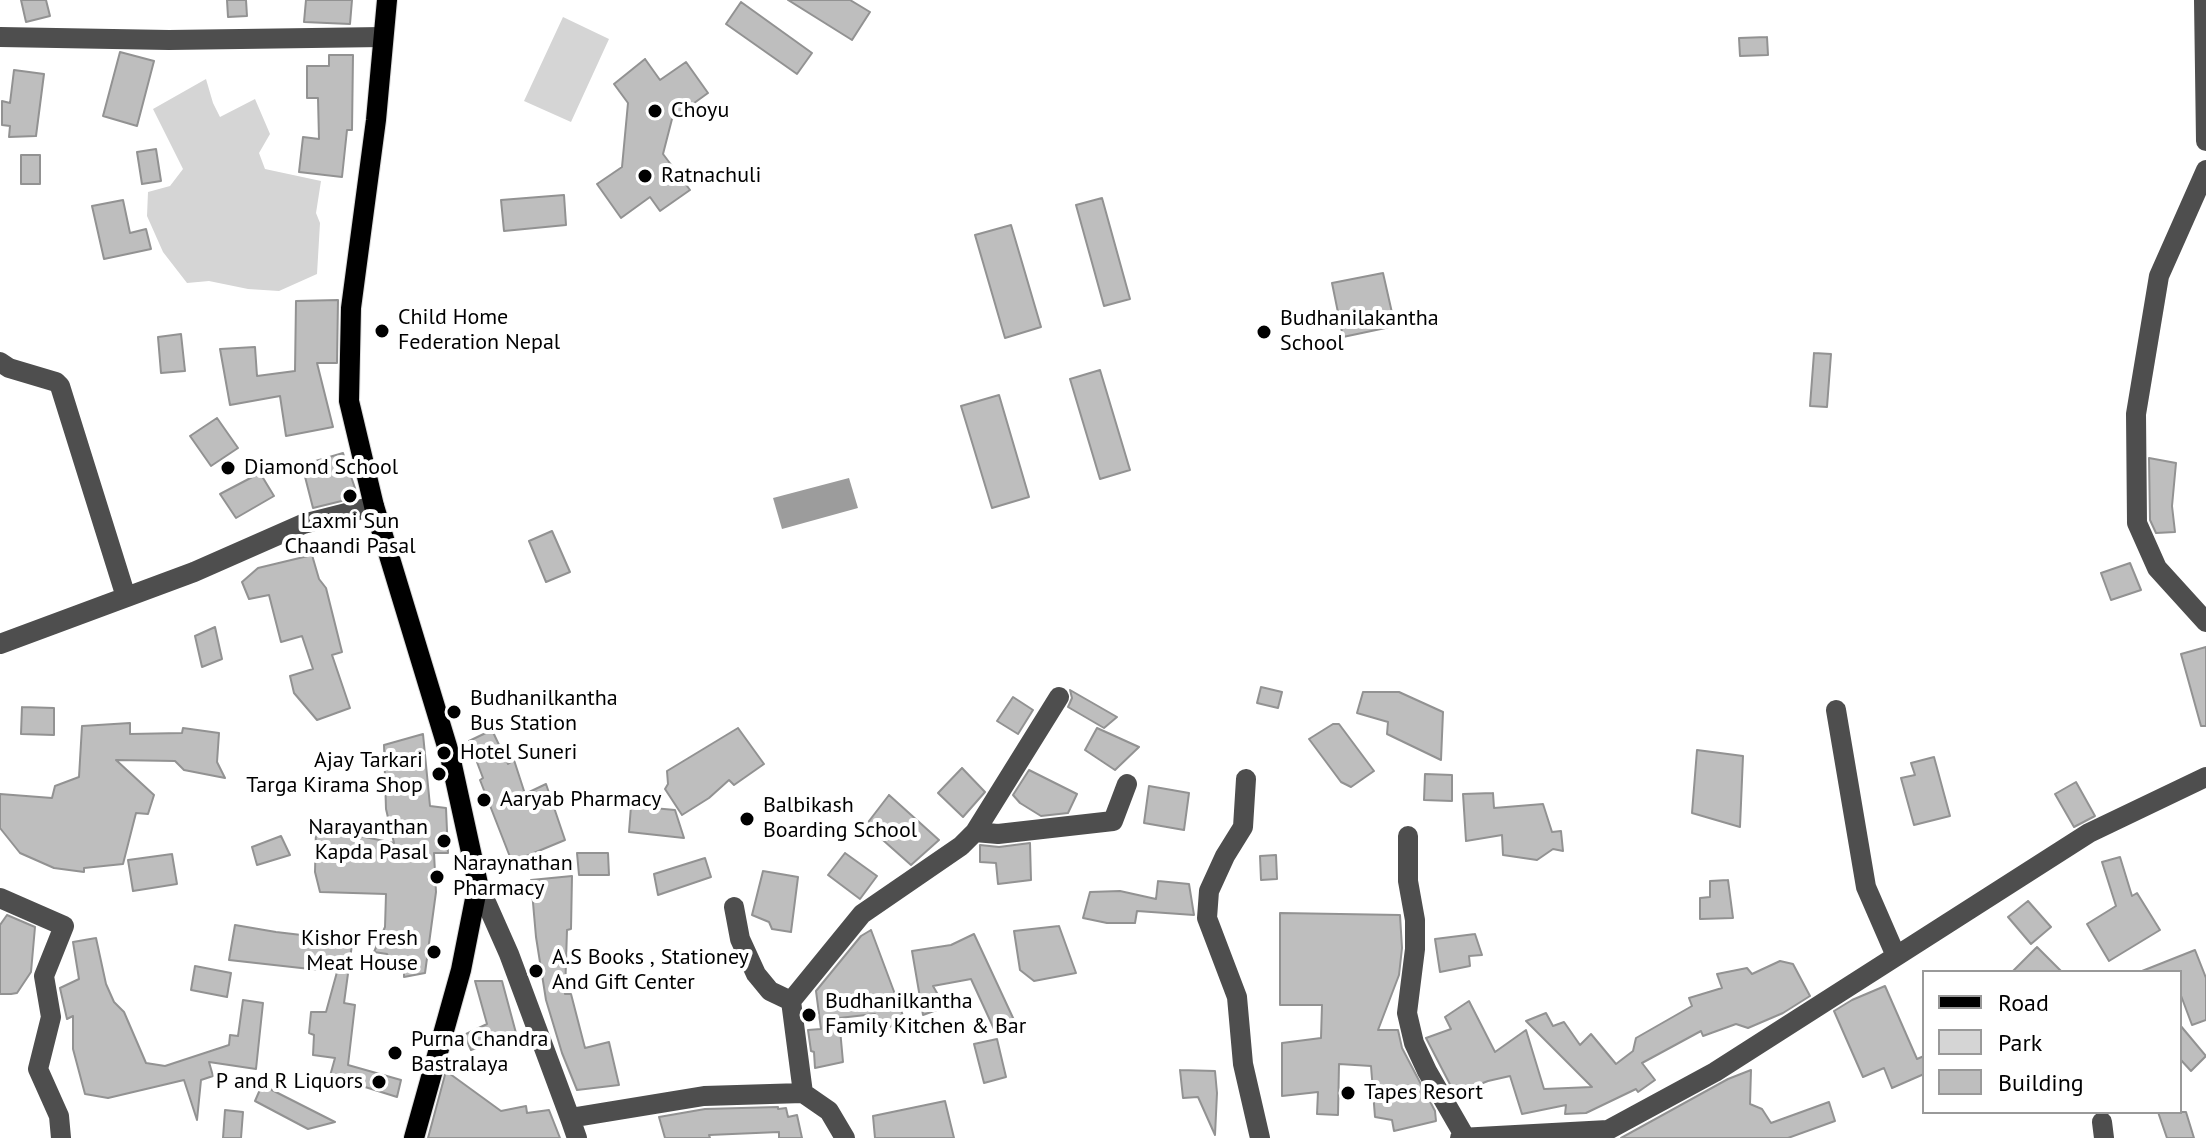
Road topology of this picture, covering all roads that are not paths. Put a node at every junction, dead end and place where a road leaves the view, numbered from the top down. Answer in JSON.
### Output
{"nodes":[{"id":1,"x":387,"y":0,"type":"edge"},
{"id":2,"x":2204,"y":0,"type":"edge"},
{"id":3,"x":0,"y":37,"type":"edge"},
{"id":4,"x":383,"y":37,"type":"junction"},
{"id":5,"x":2206,"y":141,"type":"edge"},
{"id":6,"x":2206,"y":170,"type":"edge"},
{"id":7,"x":0,"y":362,"type":"edge"},
{"id":8,"x":374,"y":506,"type":"junction"},
{"id":9,"x":126,"y":597,"type":"junction"},
{"id":10,"x":2206,"y":622,"type":"edge"},
{"id":11,"x":0,"y":644,"type":"edge"},
{"id":12,"x":1059,"y":697,"type":"dead end"},
{"id":13,"x":1836,"y":710,"type":"dead end"},
{"id":14,"x":2206,"y":777,"type":"edge"},
{"id":15,"x":1246,"y":779,"type":"dead end"},
{"id":16,"x":1127,"y":784,"type":"dead end"},
{"id":17,"x":975,"y":832,"type":"junction"},
{"id":18,"x":1408,"y":836,"type":"dead end"},
{"id":19,"x":478,"y":884,"type":"junction"},
{"id":20,"x":0,"y":898,"type":"edge"},
{"id":21,"x":734,"y":907,"type":"dead end"},
{"id":22,"x":1896,"y":956,"type":"junction"},
{"id":23,"x":791,"y":1001,"type":"junction"},
{"id":24,"x":803,"y":1093,"type":"junction"},
{"id":25,"x":570,"y":1118,"type":"junction"},
{"id":26,"x":1462,"y":1137,"type":"edge"},
{"id":27,"x":61,"y":1138,"type":"edge"},
{"id":28,"x":414,"y":1138,"type":"edge"},
{"id":29,"x":577,"y":1138,"type":"edge"},
{"id":30,"x":845,"y":1138,"type":"edge"},
{"id":31,"x":1260,"y":1138,"type":"edge"}],
"edges":[{"from":1,"to":4,"type":"main road"},
{"from":2,"to":5,"type":"street"},
{"from":3,"to":4,"type":"street"},
{"from":4,"to":8,"type":"main road"},
{"from":6,"to":10,"type":"street"},
{"from":7,"to":9,"type":"street"},
{"from":8,"to":9,"type":"street"},
{"from":8,"to":19,"type":"main road"},
{"from":9,"to":11,"type":"street"},
{"from":12,"to":17,"type":"street"},
{"from":13,"to":22,"type":"street"},
{"from":14,"to":22,"type":"street"},
{"from":15,"to":31,"type":"street"},
{"from":16,"to":17,"type":"street"},
{"from":17,"to":23,"type":"street"},
{"from":18,"to":26,"type":"street"},
{"from":19,"to":25,"type":"street"},
{"from":19,"to":28,"type":"main road"},
{"from":20,"to":27,"type":"street"},
{"from":21,"to":23,"type":"street"},
{"from":22,"to":26,"type":"street"},
{"from":23,"to":24,"type":"street"},
{"from":24,"to":25,"type":"street"},
{"from":24,"to":30,"type":"street"},
{"from":25,"to":29,"type":"street"}]}
